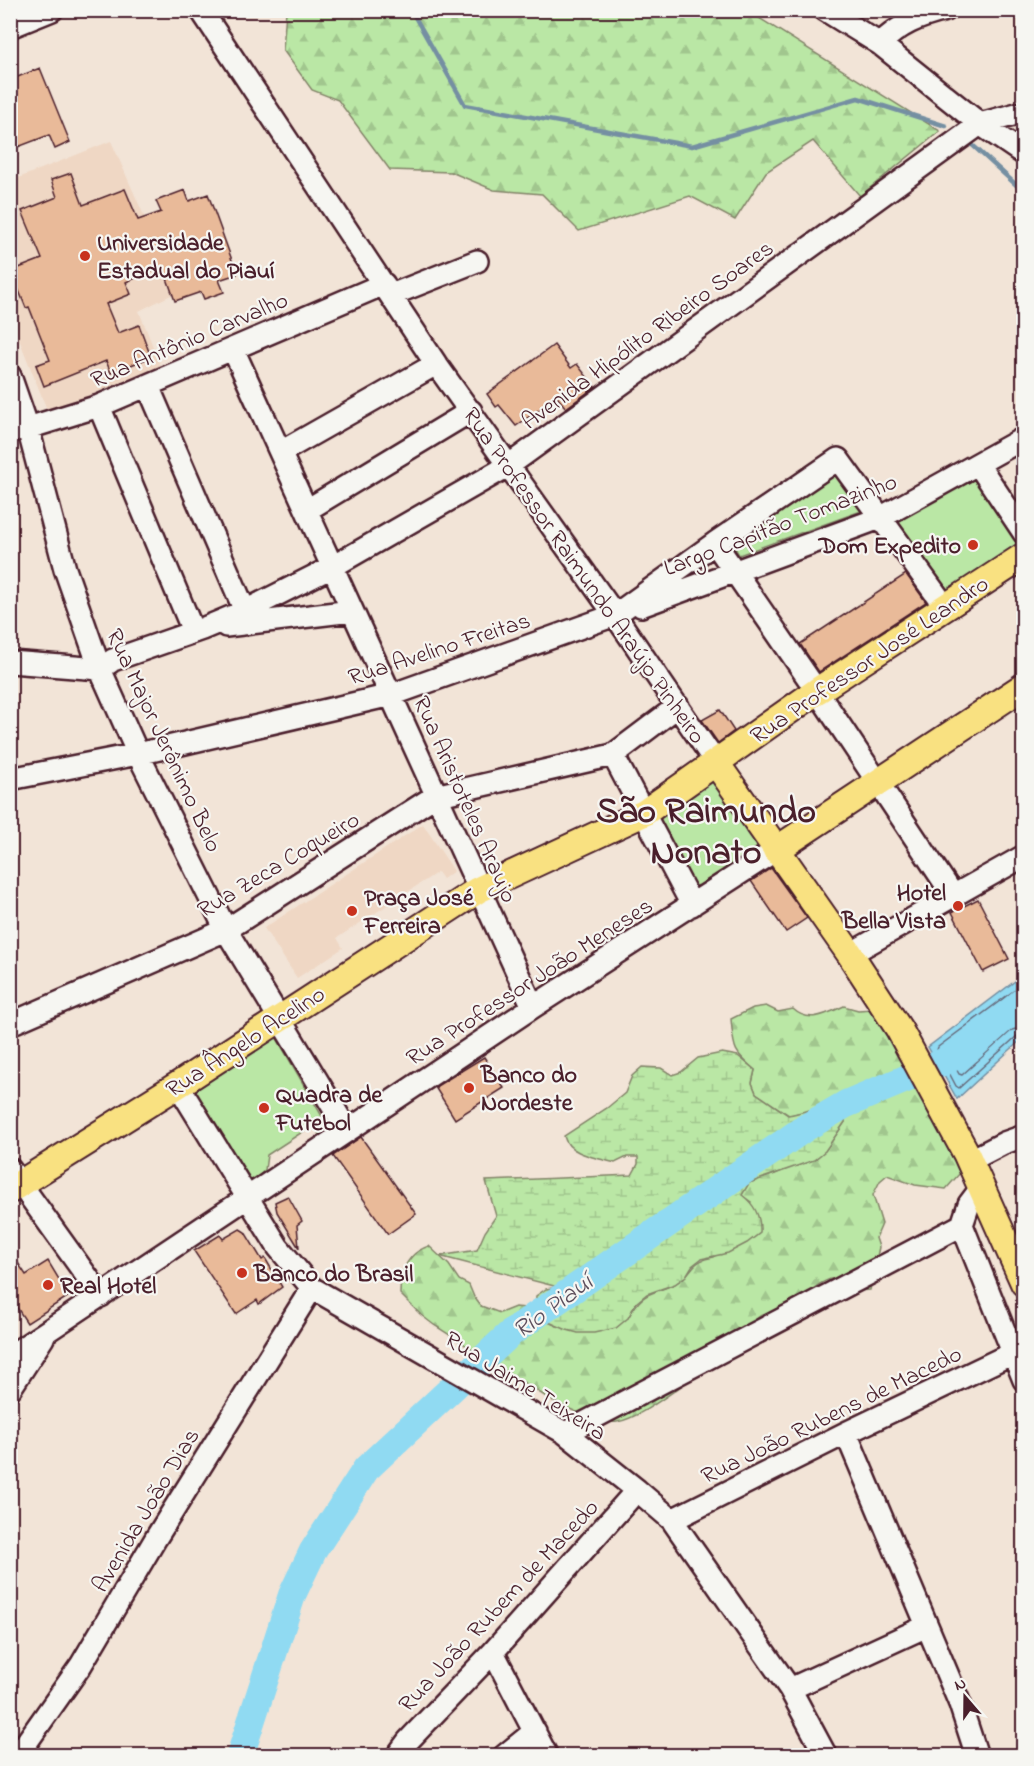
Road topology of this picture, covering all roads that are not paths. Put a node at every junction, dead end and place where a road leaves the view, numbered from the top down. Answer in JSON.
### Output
{"nodes":[{"id":1,"x":52,"y":10,"type":"edge"},
{"id":2,"x":201,"y":10,"type":"edge"},
{"id":3,"x":825,"y":10,"type":"edge"},
{"id":4,"x":946,"y":10,"type":"edge"},
{"id":5,"x":10,"y":27,"type":"edge"},
{"id":6,"x":880,"y":44,"type":"junction"},
{"id":7,"x":1023,"y":112,"type":"edge"},
{"id":8,"x":980,"y":124,"type":"junction"},
{"id":9,"x":1023,"y":154,"type":"edge"},
{"id":10,"x":477,"y":261,"type":"dead end"},
{"id":11,"x":387,"y":290,"type":"junction"},
{"id":12,"x":233,"y":350,"type":"junction"},
{"id":13,"x":436,"y":364,"type":"junction"},
{"id":14,"x":10,"y":376,"type":"edge"},
{"id":15,"x":148,"y":386,"type":"junction"},
{"id":16,"x":99,"y":406,"type":"junction"},
{"id":17,"x":471,"y":411,"type":"junction"},
{"id":18,"x":19,"y":430,"type":"edge"},
{"id":19,"x":1023,"y":438,"type":"edge"},
{"id":20,"x":281,"y":452,"type":"junction"},
{"id":21,"x":978,"y":464,"type":"junction"},
{"id":22,"x":508,"y":466,"type":"junction"},
{"id":23,"x":307,"y":510,"type":"junction"},
{"id":24,"x":880,"y":518,"type":"junction"},
{"id":25,"x":1023,"y":533,"type":"edge"},
{"id":26,"x":715,"y":543,"type":"junction"},
{"id":27,"x":1023,"y":556,"type":"edge"},
{"id":28,"x":332,"y":567,"type":"junction"},
{"id":29,"x":733,"y":570,"type":"junction"},
{"id":30,"x":946,"y":608,"type":"junction"},
{"id":31,"x":245,"y":611,"type":"junction"},
{"id":32,"x":352,"y":611,"type":"junction"},
{"id":33,"x":615,"y":615,"type":"junction"},
{"id":34,"x":197,"y":630,"type":"junction"},
{"id":35,"x":10,"y":648,"type":"edge"},
{"id":36,"x":10,"y":662,"type":"edge"},
{"id":37,"x":103,"y":662,"type":"junction"},
{"id":38,"x":1023,"y":686,"type":"edge"},
{"id":39,"x":818,"y":691,"type":"junction"},
{"id":40,"x":391,"y":695,"type":"junction"},
{"id":41,"x":678,"y":706,"type":"junction"},
{"id":42,"x":138,"y":753,"type":"junction"},
{"id":43,"x":613,"y":755,"type":"junction"},
{"id":44,"x":716,"y":763,"type":"junction"},
{"id":45,"x":10,"y":779,"type":"edge"},
{"id":46,"x":878,"y":782,"type":"junction"},
{"id":47,"x":435,"y":796,"type":"junction"},
{"id":48,"x":644,"y":813,"type":"junction"},
{"id":49,"x":776,"y":850,"type":"junction"},
{"id":50,"x":1023,"y":856,"type":"edge"},
{"id":51,"x":478,"y":890,"type":"junction"},
{"id":52,"x":953,"y":895,"type":"junction"},
{"id":53,"x":692,"y":905,"type":"junction"},
{"id":54,"x":226,"y":930,"type":"junction"},
{"id":55,"x":850,"y":954,"type":"junction"},
{"id":56,"x":532,"y":1007,"type":"junction"},
{"id":57,"x":279,"y":1020,"type":"junction"},
{"id":58,"x":10,"y":1024,"type":"edge"},
{"id":59,"x":178,"y":1085,"type":"junction"},
{"id":60,"x":347,"y":1130,"type":"junction"},
{"id":61,"x":1023,"y":1136,"type":"edge"},
{"id":62,"x":965,"y":1152,"type":"junction"},
{"id":63,"x":14,"y":1181,"type":"edge"},
{"id":64,"x":981,"y":1188,"type":"junction"},
{"id":65,"x":246,"y":1197,"type":"junction"},
{"id":66,"x":962,"y":1225,"type":"junction"},
{"id":67,"x":1023,"y":1283,"type":"edge"},
{"id":68,"x":312,"y":1288,"type":"junction"},
{"id":69,"x":101,"y":1296,"type":"junction"},
{"id":70,"x":47,"y":1332,"type":"junction"},
{"id":71,"x":1013,"y":1353,"type":"junction"},
{"id":72,"x":10,"y":1356,"type":"edge"},
{"id":73,"x":1023,"y":1380,"type":"edge"},
{"id":74,"x":10,"y":1389,"type":"edge"},
{"id":75,"x":565,"y":1433,"type":"junction"},
{"id":76,"x":846,"y":1433,"type":"junction"},
{"id":77,"x":637,"y":1490,"type":"junction"},
{"id":78,"x":672,"y":1520,"type":"junction"},
{"id":79,"x":927,"y":1626,"type":"junction"},
{"id":80,"x":493,"y":1652,"type":"junction"},
{"id":81,"x":790,"y":1689,"type":"junction"},
{"id":82,"x":535,"y":1731,"type":"junction"},
{"id":83,"x":17,"y":1755,"type":"edge"},
{"id":84,"x":397,"y":1755,"type":"edge"},
{"id":85,"x":504,"y":1755,"type":"edge"},
{"id":86,"x":547,"y":1755,"type":"edge"},
{"id":87,"x":826,"y":1755,"type":"edge"},
{"id":88,"x":977,"y":1755,"type":"edge"}],
"edges":[{"from":1,"to":5,"type":"street"},
{"from":2,"to":11,"type":"street","name":"Rua Professor Raimundo Araújo Pinheiro"},
{"from":3,"to":6,"type":"street"},
{"from":4,"to":6,"type":"street"},
{"from":6,"to":8,"type":"street"},
{"from":7,"to":8,"type":"street"},
{"from":8,"to":9,"type":"street"},
{"from":8,"to":22,"type":"street","name":"Avenida Hipólito Ribeiro Soares"},
{"from":10,"to":11,"type":"street","name":"Rua Antônio Carvalho"},
{"from":11,"to":12,"type":"street","name":"Rua Antônio Carvalho"},
{"from":11,"to":13,"type":"street","name":"Rua Professor Raimundo Araújo Pinheiro"},
{"from":12,"to":15,"type":"street","name":"Rua Antônio Carvalho"},
{"from":12,"to":20,"type":"street","name":"Rua Aristoteles Araujo"},
{"from":13,"to":17,"type":"street","name":"Rua Professor Raimundo Araújo Pinheiro"},
{"from":13,"to":20,"type":"street"},
{"from":14,"to":18,"type":"street","name":"Rua Major Jerônimo Belo"},
{"from":15,"to":16,"type":"street","name":"Rua Antônio Carvalho"},
{"from":15,"to":31,"type":"street"},
{"from":16,"to":18,"type":"street","name":"Rua Antônio Carvalho"},
{"from":16,"to":34,"type":"street"},
{"from":17,"to":22,"type":"street","name":"Rua Professor Raimundo Araújo Pinheiro"},
{"from":17,"to":23,"type":"street"},
{"from":18,"to":37,"type":"street","name":"Rua Major Jerônimo Belo"},
{"from":19,"to":21,"type":"street","name":"Largo Capitão Tomazinho"},
{"from":20,"to":23,"type":"street","name":"Rua Aristoteles Araujo"},
{"from":21,"to":24,"type":"street","name":"Largo Capitão Tomazinho"},
{"from":21,"to":25,"type":"street"},
{"from":22,"to":28,"type":"street","name":"Avenida Hipólito Ribeiro Soares"},
{"from":22,"to":33,"type":"street","name":"Rua Professor Raimundo Araújo Pinheiro"},
{"from":23,"to":28,"type":"street","name":"Rua Aristoteles Araujo"},
{"from":24,"to":26,"type":"street","name":"Rua Avelino Freitas"},
{"from":24,"to":29,"type":"street","name":"Largo Capitão Tomazinho"},
{"from":24,"to":30,"type":"street"},
{"from":26,"to":29,"type":"street"},
{"from":26,"to":33,"type":"street","name":"Rua Avelino Freitas"},
{"from":27,"to":30,"type":"main road","name":"Rua Professor José Leandro"},
{"from":28,"to":31,"type":"street","name":"Avenida Hipólito Ribeiro Soares"},
{"from":28,"to":32,"type":"street","name":"Rua Aristoteles Araujo"},
{"from":29,"to":33,"type":"street","name":"Largo Capitão Tomazinho"},
{"from":29,"to":39,"type":"street"},
{"from":30,"to":39,"type":"main road","name":"Rua Professor José Leandro"},
{"from":31,"to":34,"type":"street","name":"Avenida Hipólito Ribeiro Soares"},
{"from":32,"to":34,"type":"street","name":"Avenida Hipólito Ribeiro Soares"},
{"from":32,"to":40,"type":"street","name":"Rua Aristoteles Araujo"},
{"from":33,"to":40,"type":"street","name":"Rua Avelino Freitas"},
{"from":33,"to":41,"type":"street","name":"Rua Professor Raimundo Araújo Pinheiro"},
{"from":34,"to":37,"type":"street","name":"Avenida Hipólito Ribeiro Soares"},
{"from":35,"to":37,"type":"street","name":"Avenida Hipólito Ribeiro Soares"},
{"from":36,"to":37,"type":"street","name":"Avenida Hipólito Ribeiro Soares"},
{"from":37,"to":42,"type":"street","name":"Rua Major Jerônimo Belo"},
{"from":38,"to":46,"type":"main road"},
{"from":39,"to":44,"type":"main road","name":"Rua Professor José Leandro"},
{"from":39,"to":46,"type":"street"},
{"from":40,"to":42,"type":"street","name":"Rua Avelino Freitas"},
{"from":40,"to":47,"type":"street","name":"Rua Aristoteles Araujo"},
{"from":41,"to":43,"type":"street"},
{"from":41,"to":44,"type":"street","name":"Rua Professor Raimundo Araújo Pinheiro"},
{"from":42,"to":45,"type":"street","name":"Rua Avelino Freitas"},
{"from":42,"to":54,"type":"street","name":"Rua Major Jerônimo Belo"},
{"from":43,"to":47,"type":"street","name":"Rua Zeca Coqueiro"},
{"from":43,"to":48,"type":"street"},
{"from":44,"to":48,"type":"main road","name":"Rua Professor José Leandro"},
{"from":44,"to":49,"type":"main road","name":"Rua Professor Raimundo Araújo Pinheiro"},
{"from":46,"to":49,"type":"main road"},
{"from":46,"to":52,"type":"street"},
{"from":47,"to":51,"type":"street","name":"Rua Aristoteles Araujo"},
{"from":47,"to":54,"type":"street","name":"Rua Zeca Coqueiro"},
{"from":48,"to":51,"type":"main road","name":"Rua Ângelo Acelino"},
{"from":48,"to":53,"type":"street"},
{"from":49,"to":53,"type":"street","name":"Rua Professor João Meneses"},
{"from":49,"to":55,"type":"main road","name":"Rua Professor Raimundo Araújo Pinheiro"},
{"from":50,"to":52,"type":"street"},
{"from":51,"to":56,"type":"street","name":"Rua Aristoteles Araujo"},
{"from":51,"to":57,"type":"main road","name":"Rua Ângelo Acelino"},
{"from":52,"to":55,"type":"street"},
{"from":53,"to":56,"type":"street","name":"Rua Professor João Meneses"},
{"from":54,"to":57,"type":"street"},
{"from":54,"to":58,"type":"street","name":"Rua Zeca Coqueiro"},
{"from":55,"to":62,"type":"main road","name":"Rua Professor Raimundo Araújo Pinheiro"},
{"from":56,"to":60,"type":"street","name":"Rua Professor João Meneses"},
{"from":57,"to":59,"type":"main road","name":"Rua Ângelo Acelino"},
{"from":57,"to":60,"type":"street"},
{"from":59,"to":63,"type":"main road","name":"Rua Ângelo Acelino"},
{"from":59,"to":65,"type":"street","name":"Rua Jaime Teixeira"},
{"from":60,"to":65,"type":"street","name":"Rua Professor João Meneses"},
{"from":61,"to":62,"type":"street"},
{"from":62,"to":64,"type":"main road","name":"Rua Professor Raimundo Araújo Pinheiro"},
{"from":63,"to":69,"type":"street"},
{"from":64,"to":66,"type":"street"},
{"from":64,"to":67,"type":"main road","name":"Rua Professor Raimundo Araújo Pinheiro"},
{"from":65,"to":68,"type":"street","name":"Rua Jaime Teixeira"},
{"from":65,"to":69,"type":"street","name":"Rua Professor João Meneses"},
{"from":66,"to":71,"type":"street"},
{"from":66,"to":75,"type":"street"},
{"from":68,"to":75,"type":"street","name":"Rua Jaime Teixeira"},
{"from":68,"to":83,"type":"street","name":"Avenida João Dias"},
{"from":69,"to":70,"type":"street","name":"Rua Professor João Meneses"},
{"from":70,"to":72,"type":"street","name":"Rua Professor João Meneses"},
{"from":70,"to":74,"type":"street"},
{"from":71,"to":73,"type":"street"},
{"from":71,"to":76,"type":"street","name":"Rua João Rubens de Macedo"},
{"from":75,"to":77,"type":"street","name":"Rua Jaime Teixeira"},
{"from":76,"to":78,"type":"street","name":"Rua João Rubens de Macedo"},
{"from":76,"to":79,"type":"street"},
{"from":77,"to":78,"type":"street","name":"Rua Jaime Teixeira"},
{"from":77,"to":80,"type":"street","name":"Rua João Rubem de Macedo"},
{"from":78,"to":81,"type":"street","name":"Rua Jaime Teixeira"},
{"from":79,"to":81,"type":"street"},
{"from":79,"to":88,"type":"street"},
{"from":80,"to":82,"type":"street"},
{"from":80,"to":84,"type":"street","name":"Rua João Rubem de Macedo"},
{"from":81,"to":87,"type":"street","name":"Rua Jaime Teixeira"},
{"from":82,"to":85,"type":"street"},
{"from":82,"to":86,"type":"street"}]}
